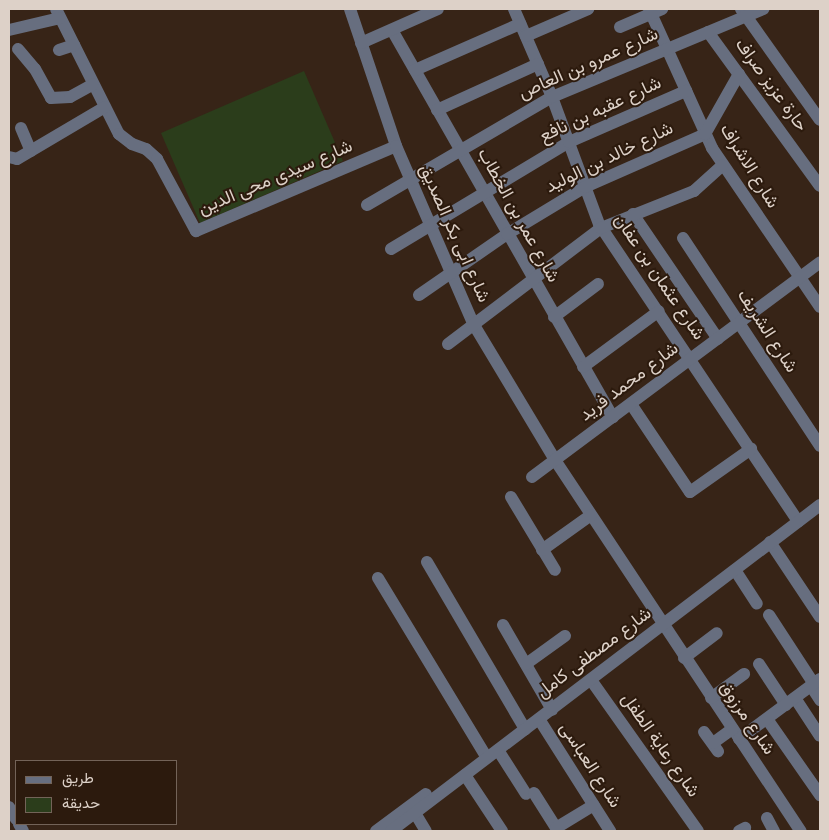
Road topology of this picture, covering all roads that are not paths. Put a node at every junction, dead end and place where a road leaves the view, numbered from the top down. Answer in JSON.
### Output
{"nodes":[{"id":1,"x":350,"y":9,"type":"edge"},
{"id":2,"x":438,"y":9,"type":"edge"},
{"id":3,"x":514,"y":9,"type":"edge"},
{"id":4,"x":588,"y":9,"type":"edge"},
{"id":5,"x":763,"y":9,"type":"edge"},
{"id":6,"x":654,"y":10,"type":"edge"},
{"id":7,"x":58,"y":13,"type":"edge"},
{"id":8,"x":743,"y":13,"type":"edge"},
{"id":9,"x":520,"y":24,"type":"junction"},
{"id":10,"x":620,"y":27,"type":"dead end"},
{"id":11,"x":9,"y":30,"type":"edge"},
{"id":12,"x":392,"y":30,"type":"junction"},
{"id":13,"x":708,"y":32,"type":"junction"},
{"id":14,"x":526,"y":36,"type":"junction"},
{"id":15,"x":361,"y":43,"type":"junction"},
{"id":16,"x":74,"y":45,"type":"junction"},
{"id":17,"x":18,"y":49,"type":"dead end"},
{"id":18,"x":667,"y":49,"type":"junction"},
{"id":19,"x":59,"y":50,"type":"dead end"},
{"id":20,"x":538,"y":64,"type":"junction"},
{"id":21,"x":415,"y":70,"type":"junction"},
{"id":22,"x":739,"y":74,"type":"junction"},
{"id":23,"x":93,"y":84,"type":"junction"},
{"id":24,"x":686,"y":91,"type":"junction"},
{"id":25,"x":552,"y":98,"type":"junction"},
{"id":26,"x":105,"y":107,"type":"junction"},
{"id":27,"x":437,"y":110,"type":"junction"},
{"id":28,"x":820,"y":120,"type":"edge"},
{"id":29,"x":21,"y":128,"type":"dead end"},
{"id":30,"x":705,"y":134,"type":"junction"},
{"id":31,"x":569,"y":142,"type":"junction"},
{"id":32,"x":396,"y":146,"type":"junction"},
{"id":33,"x":32,"y":151,"type":"junction"},
{"id":34,"x":460,"y":151,"type":"junction"},
{"id":35,"x":11,"y":159,"type":"edge"},
{"id":36,"x":722,"y":166,"type":"junction"},
{"id":37,"x":410,"y":180,"type":"junction"},
{"id":38,"x":820,"y":186,"type":"edge"},
{"id":39,"x":585,"y":187,"type":"junction"},
{"id":40,"x":483,"y":192,"type":"junction"},
{"id":41,"x":366,"y":205,"type":"dead end"},
{"id":42,"x":633,"y":214,"type":"junction"},
{"id":43,"x":430,"y":226,"type":"junction"},
{"id":44,"x":601,"y":228,"type":"junction"},
{"id":45,"x":506,"y":234,"type":"junction"},
{"id":46,"x":683,"y":238,"type":"dead end"},
{"id":47,"x":391,"y":249,"type":"dead end"},
{"id":48,"x":820,"y":262,"type":"edge"},
{"id":49,"x":451,"y":274,"type":"junction"},
{"id":50,"x":800,"y":278,"type":"junction"},
{"id":51,"x":533,"y":281,"type":"junction"},
{"id":52,"x":598,"y":284,"type":"dead end"},
{"id":53,"x":419,"y":296,"type":"dead end"},
{"id":54,"x":820,"y":307,"type":"edge"},
{"id":55,"x":659,"y":311,"type":"junction"},
{"id":56,"x":554,"y":317,"type":"junction"},
{"id":57,"x":739,"y":323,"type":"junction"},
{"id":58,"x":474,"y":325,"type":"junction"},
{"id":59,"x":718,"y":339,"type":"junction"},
{"id":60,"x":448,"y":344,"type":"dead end"},
{"id":61,"x":692,"y":358,"type":"junction"},
{"id":62,"x":583,"y":367,"type":"junction"},
{"id":63,"x":631,"y":404,"type":"junction"},
{"id":64,"x":613,"y":417,"type":"junction"},
{"id":65,"x":820,"y":446,"type":"edge"},
{"id":66,"x":751,"y":449,"type":"junction"},
{"id":67,"x":555,"y":460,"type":"junction"},
{"id":68,"x":532,"y":477,"type":"dead end"},
{"id":69,"x":511,"y":497,"type":"dead end"},
{"id":70,"x":820,"y":505,"type":"edge"},
{"id":71,"x":591,"y":515,"type":"junction"},
{"id":72,"x":798,"y":521,"type":"junction"},
{"id":73,"x":770,"y":542,"type":"junction"},
{"id":74,"x":542,"y":550,"type":"junction"},
{"id":75,"x":427,"y":562,"type":"dead end"},
{"id":76,"x":555,"y":570,"type":"dead end"},
{"id":77,"x":735,"y":570,"type":"junction"},
{"id":78,"x":378,"y":578,"type":"dead end"},
{"id":79,"x":757,"y":604,"type":"dead end"},
{"id":80,"x":770,"y":615,"type":"dead end"},
{"id":81,"x":820,"y":617,"type":"edge"},
{"id":82,"x":503,"y":624,"type":"dead end"},
{"id":83,"x":662,"y":625,"type":"junction"},
{"id":84,"x":717,"y":634,"type":"dead end"},
{"id":85,"x":565,"y":636,"type":"dead end"},
{"id":86,"x":684,"y":658,"type":"junction"},
{"id":87,"x":526,"y":664,"type":"junction"},
{"id":88,"x":759,"y":664,"type":"dead end"},
{"id":89,"x":744,"y":674,"type":"dead end"},
{"id":90,"x":591,"y":680,"type":"junction"},
{"id":91,"x":815,"y":683,"type":"edge"},
{"id":92,"x":711,"y":698,"type":"junction"},
{"id":93,"x":820,"y":700,"type":"edge"},
{"id":94,"x":790,"y":701,"type":"junction"},
{"id":95,"x":552,"y":710,"type":"junction"},
{"id":96,"x":539,"y":719,"type":"junction"},
{"id":97,"x":767,"y":719,"type":"junction"},
{"id":98,"x":525,"y":729,"type":"junction"},
{"id":99,"x":704,"y":732,"type":"dead end"},
{"id":100,"x":736,"y":734,"type":"junction"},
{"id":101,"x":820,"y":736,"type":"edge"},
{"id":102,"x":498,"y":750,"type":"junction"},
{"id":103,"x":488,"y":758,"type":"junction"},
{"id":104,"x":465,"y":775,"type":"junction"},
{"id":105,"x":820,"y":795,"type":"edge"},
{"id":106,"x":594,"y":805,"type":"junction"},
{"id":107,"x":9,"y":806,"type":"edge"},
{"id":108,"x":415,"y":813,"type":"junction"},
{"id":109,"x":15,"y":817,"type":"edge"},
{"id":110,"x":767,"y":818,"type":"dead end"},
{"id":111,"x":557,"y":830,"type":"edge"},
{"id":112,"x":376,"y":831,"type":"edge"},
{"id":113,"x":391,"y":831,"type":"edge"},
{"id":114,"x":426,"y":831,"type":"edge"},
{"id":115,"x":502,"y":831,"type":"edge"},
{"id":116,"x":610,"y":831,"type":"edge"},
{"id":117,"x":696,"y":831,"type":"edge"},
{"id":118,"x":774,"y":831,"type":"edge"},
{"id":119,"x":802,"y":831,"type":"edge"}],
"edges":[{"from":1,"to":15,"type":"street","name":"شارع ابى بكر الصديق"},
{"from":2,"to":12,"type":"street"},
{"from":3,"to":9,"type":"street","name":"شارع عثمان بن عفان"},
{"from":4,"to":14,"type":"street"},
{"from":5,"to":8,"type":"street","name":"شارع عمرو بن العاص"},
{"from":6,"to":10,"type":"street"},
{"from":6,"to":18,"type":"street","name":"شارع الاشراف"},
{"from":7,"to":11,"type":"street"},
{"from":7,"to":16,"type":"street","name":"شارع سيدى محى الدين"},
{"from":8,"to":13,"type":"street","name":"شارع عمرو بن العاص"},
{"from":8,"to":28,"type":"street"},
{"from":9,"to":14,"type":"street","name":"شارع عثمان بن عفان"},
{"from":9,"to":21,"type":"street"},
{"from":12,"to":15,"type":"street"},
{"from":12,"to":21,"type":"street","name":"شارع عمر بن الخطاب"},
{"from":13,"to":18,"type":"street","name":"شارع عمرو بن العاص"},
{"from":13,"to":22,"type":"street","name":"حارة عزيز صراف"},
{"from":14,"to":20,"type":"street","name":"شارع عثمان بن عفان"},
{"from":15,"to":32,"type":"street","name":"شارع ابى بكر الصديق"},
{"from":16,"to":19,"type":"street"},
{"from":16,"to":23,"type":"street","name":"شارع سيدى محى الدين"},
{"from":17,"to":23,"type":"street"},
{"from":18,"to":24,"type":"street","name":"شارع الاشراف"},
{"from":18,"to":25,"type":"street","name":"شارع عمرو بن العاص"},
{"from":20,"to":25,"type":"street","name":"شارع عثمان بن عفان"},
{"from":20,"to":27,"type":"street"},
{"from":21,"to":27,"type":"street","name":"شارع عمر بن الخطاب"},
{"from":22,"to":30,"type":"street"},
{"from":22,"to":38,"type":"street","name":"حارة عزيز صراف"},
{"from":23,"to":26,"type":"street","name":"شارع سيدى محى الدين"},
{"from":24,"to":30,"type":"street","name":"شارع الاشراف"},
{"from":24,"to":31,"type":"street","name":"شارع عقبه بن نافع"},
{"from":25,"to":31,"type":"street","name":"شارع عثمان بن عفان"},
{"from":25,"to":34,"type":"street","name":"شارع عمرو بن العاص"},
{"from":26,"to":32,"type":"street","name":"شارع سيدى محى الدين"},
{"from":26,"to":33,"type":"street"},
{"from":27,"to":34,"type":"street","name":"شارع عمر بن الخطاب"},
{"from":29,"to":33,"type":"street"},
{"from":30,"to":36,"type":"street","name":"شارع الاشراف"},
{"from":30,"to":39,"type":"street","name":"شارع خالد بن الوليد"},
{"from":31,"to":39,"type":"street","name":"شارع عثمان بن عفان"},
{"from":31,"to":40,"type":"street","name":"شارع عقبه بن نافع"},
{"from":32,"to":37,"type":"street","name":"شارع ابى بكر الصديق"},
{"from":33,"to":35,"type":"street"},
{"from":34,"to":37,"type":"street","name":"شارع عمرو بن العاص"},
{"from":34,"to":40,"type":"street","name":"شارع عمر بن الخطاب"},
{"from":36,"to":42,"type":"street"},
{"from":36,"to":50,"type":"street","name":"شارع الاشراف"},
{"from":37,"to":41,"type":"street","name":"شارع عمرو بن العاص"},
{"from":37,"to":43,"type":"street","name":"شارع ابى بكر الصديق"},
{"from":39,"to":44,"type":"street","name":"شارع عثمان بن عفان"},
{"from":39,"to":45,"type":"street","name":"شارع خالد بن الوليد"},
{"from":40,"to":43,"type":"street","name":"شارع عقبه بن نافع"},
{"from":40,"to":45,"type":"street","name":"شارع عمر بن الخطاب"},
{"from":42,"to":44,"type":"street"},
{"from":42,"to":59,"type":"street"},
{"from":43,"to":47,"type":"street","name":"شارع عقبه بن نافع"},
{"from":43,"to":49,"type":"street","name":"شارع ابى بكر الصديق"},
{"from":44,"to":51,"type":"street"},
{"from":44,"to":55,"type":"street","name":"شارع عثمان بن عفان"},
{"from":45,"to":49,"type":"street","name":"شارع خالد بن الوليد"},
{"from":45,"to":51,"type":"street","name":"شارع عمر بن الخطاب"},
{"from":46,"to":57,"type":"street","name":"شارع الشريف"},
{"from":48,"to":50,"type":"street","name":"شارع محمد فريد"},
{"from":49,"to":53,"type":"street","name":"شارع خالد بن الوليد"},
{"from":49,"to":58,"type":"street","name":"شارع ابى بكر الصديق"},
{"from":50,"to":54,"type":"street","name":"شارع الاشراف"},
{"from":50,"to":57,"type":"street","name":"شارع محمد فريد"},
{"from":51,"to":56,"type":"street","name":"شارع عمر بن الخطاب"},
{"from":51,"to":58,"type":"street"},
{"from":52,"to":56,"type":"street"},
{"from":55,"to":61,"type":"street","name":"شارع عثمان بن عفان"},
{"from":55,"to":62,"type":"street"},
{"from":56,"to":62,"type":"street","name":"شارع عمر بن الخطاب"},
{"from":57,"to":59,"type":"street","name":"شارع محمد فريد"},
{"from":57,"to":65,"type":"street","name":"شارع الشريف"},
{"from":58,"to":60,"type":"street"},
{"from":58,"to":67,"type":"street","name":"شارع ابى بكر الصديق"},
{"from":59,"to":61,"type":"street","name":"شارع محمد فريد"},
{"from":61,"to":63,"type":"street","name":"شارع محمد فريد"},
{"from":61,"to":66,"type":"street","name":"شارع عثمان بن عفان"},
{"from":62,"to":64,"type":"street","name":"شارع عمر بن الخطاب"},
{"from":63,"to":64,"type":"street","name":"شارع محمد فريد"},
{"from":63,"to":66,"type":"street"},
{"from":64,"to":67,"type":"street","name":"شارع محمد فريد"},
{"from":66,"to":72,"type":"street","name":"شارع عثمان بن عفان"},
{"from":67,"to":68,"type":"street","name":"شارع محمد فريد"},
{"from":67,"to":71,"type":"street","name":"شارع ابى بكر الصديق"},
{"from":69,"to":74,"type":"street"},
{"from":70,"to":72,"type":"street","name":"شارع مصطفى كامل"},
{"from":71,"to":74,"type":"street"},
{"from":71,"to":83,"type":"street","name":"شارع مرزوق"},
{"from":72,"to":73,"type":"street","name":"شارع مصطفى كامل"},
{"from":73,"to":77,"type":"street","name":"شارع مصطفى كامل"},
{"from":73,"to":81,"type":"street"},
{"from":74,"to":76,"type":"street"},
{"from":75,"to":98,"type":"street"},
{"from":77,"to":79,"type":"street"},
{"from":77,"to":83,"type":"street","name":"شارع مصطفى كامل"},
{"from":78,"to":103,"type":"street"},
{"from":80,"to":91,"type":"street"},
{"from":82,"to":87,"type":"street"},
{"from":83,"to":86,"type":"street","name":"شارع مرزوق"},
{"from":83,"to":90,"type":"street","name":"شارع مصطفى كامل"},
{"from":84,"to":86,"type":"street"},
{"from":85,"to":87,"type":"street"},
{"from":86,"to":92,"type":"street","name":"شارع مرزوق"},
{"from":87,"to":95,"type":"street"},
{"from":88,"to":94,"type":"street"},
{"from":89,"to":92,"type":"street"},
{"from":90,"to":95,"type":"street","name":"شارع مصطفى كامل"},
{"from":90,"to":117,"type":"street","name":"شارع رعاية الطفل"},
{"from":91,"to":93,"type":"street"},
{"from":91,"to":94,"type":"street"},
{"from":92,"to":100,"type":"street","name":"شارع مرزوق"},
{"from":94,"to":97,"type":"street"},
{"from":94,"to":101,"type":"street"},
{"from":95,"to":96,"type":"street","name":"شارع مصطفى كامل"},
{"from":96,"to":98,"type":"street","name":"شارع مصطفى كامل"},
{"from":96,"to":106,"type":"street","name":"شارع العباسى"},
{"from":97,"to":100,"type":"street"},
{"from":97,"to":105,"type":"street"},
{"from":98,"to":102,"type":"street","name":"شارع مصطفى كامل"},
{"from":99,"to":100,"type":"street"},
{"from":100,"to":119,"type":"street","name":"شارع مرزوق"},
{"from":102,"to":103,"type":"street","name":"شارع مصطفى كامل"},
{"from":102,"to":111,"type":"street"},
{"from":103,"to":104,"type":"street","name":"شارع مصطفى كامل"},
{"from":103,"to":112,"type":"street"},
{"from":104,"to":108,"type":"street","name":"شارع مصطفى كامل"},
{"from":104,"to":115,"type":"street"},
{"from":106,"to":111,"type":"street"},
{"from":106,"to":116,"type":"street","name":"شارع العباسى"},
{"from":107,"to":109,"type":"street"},
{"from":108,"to":113,"type":"street","name":"شارع مصطفى كامل"},
{"from":108,"to":114,"type":"street"},
{"from":110,"to":118,"type":"street"}]}
